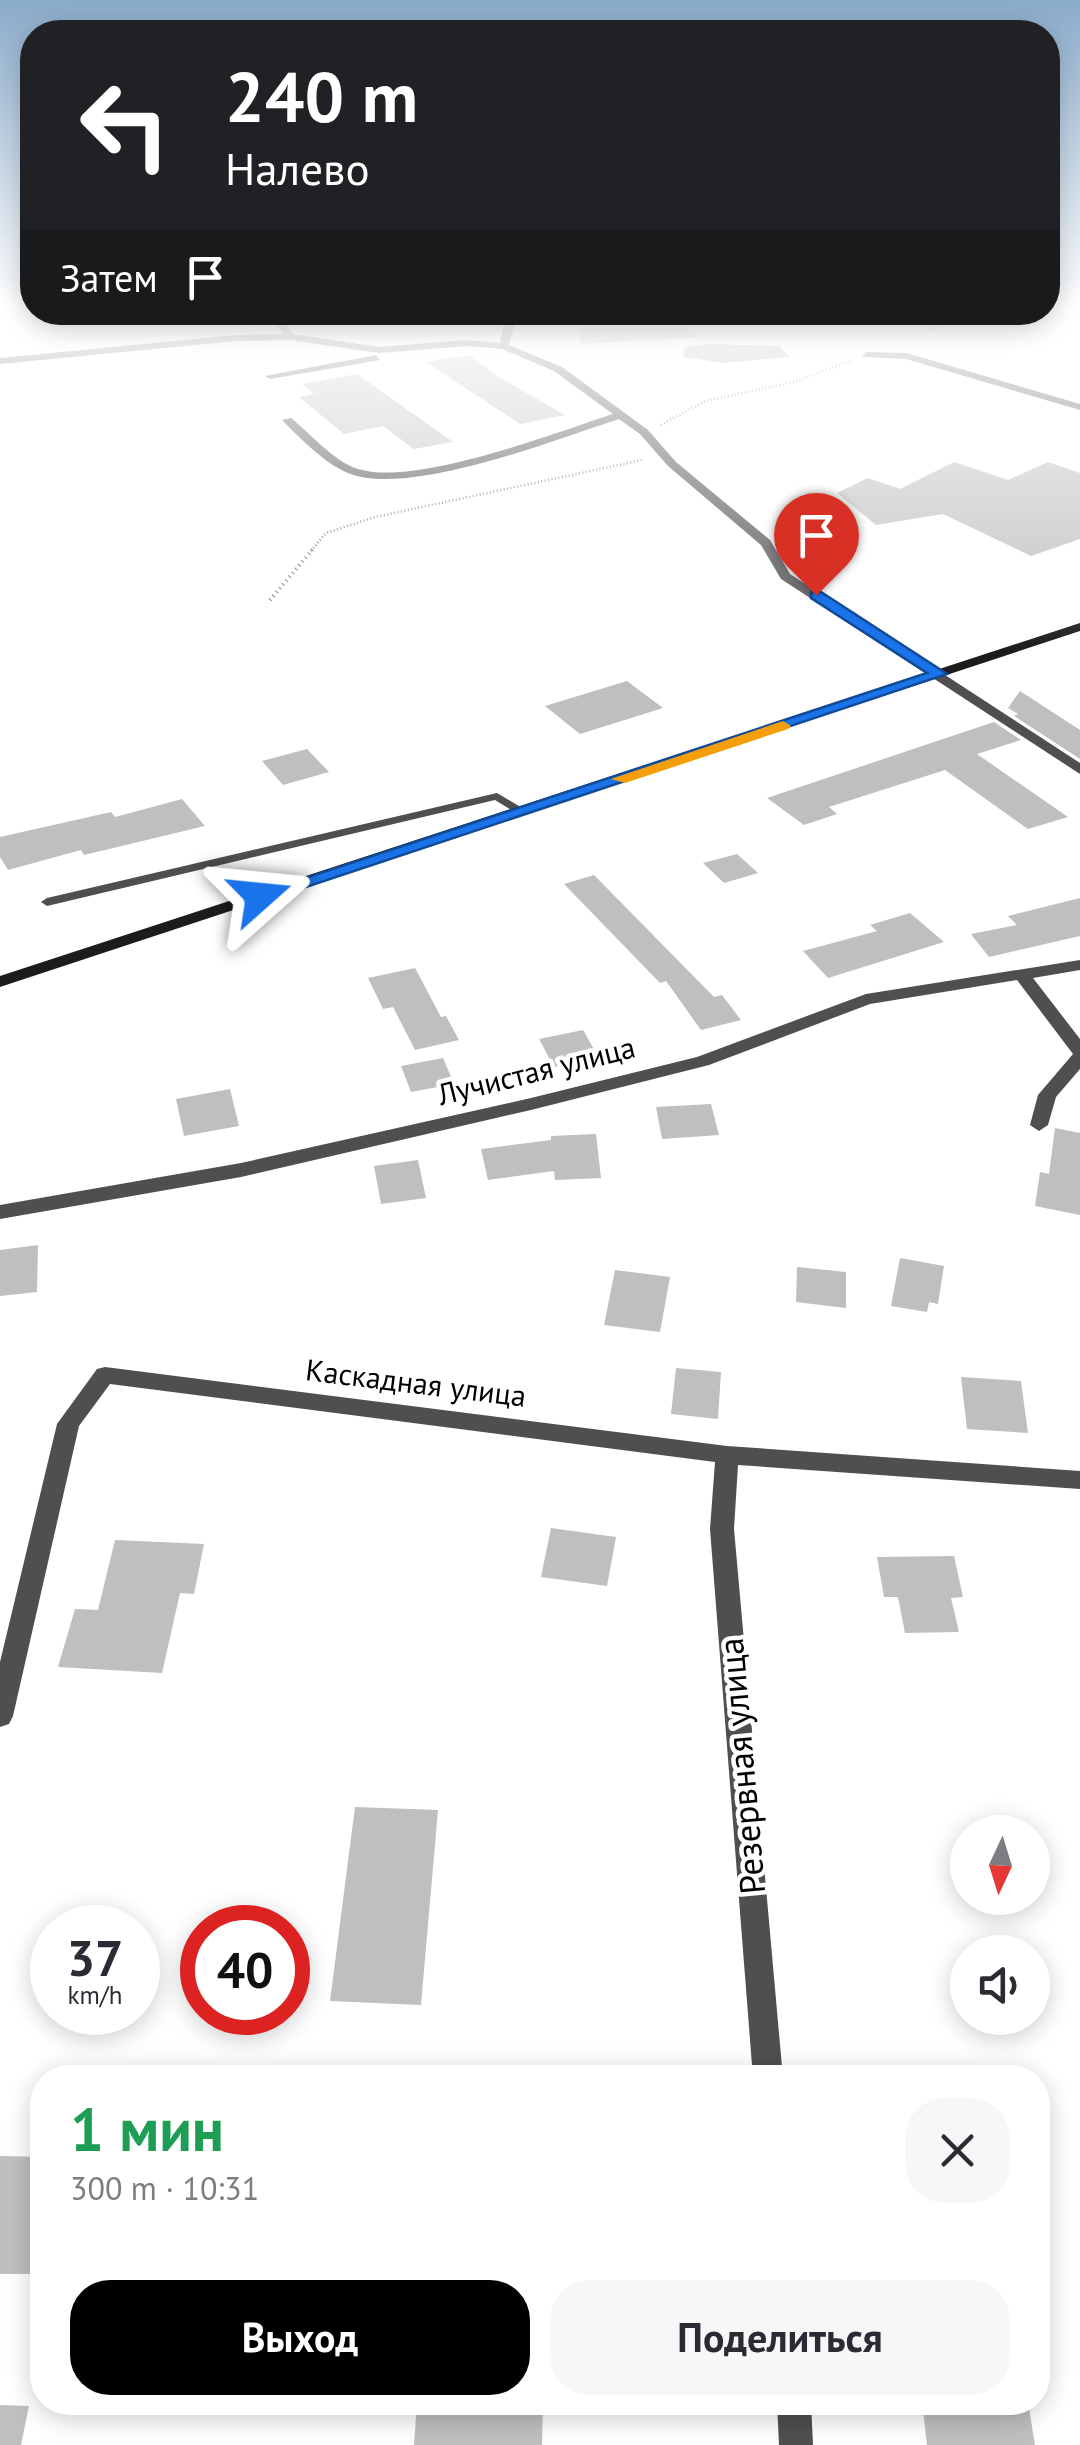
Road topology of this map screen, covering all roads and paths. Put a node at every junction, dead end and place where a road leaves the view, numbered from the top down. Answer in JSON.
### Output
{"nodes":[{"id":1,"x":290,"y":422,"type":"edge"},
{"id":2,"x":600,"y":422,"type":"edge"},
{"id":3,"x":629,"y":422,"type":"edge"},
{"id":4,"x":661,"y":422,"type":"edge"},
{"id":5,"x":645,"y":434,"type":"junction"},
{"id":6,"x":665,"y":457,"type":"junction"},
{"id":7,"x":270,"y":600,"type":"dead end"},
{"id":8,"x":1080,"y":627,"type":"edge"},
{"id":9,"x":939,"y":674,"type":"junction"},
{"id":10,"x":1080,"y":770,"type":"edge"},
{"id":11,"x":520,"y":811,"type":"junction"},
{"id":12,"x":46,"y":902,"type":"dead end"},
{"id":13,"x":1080,"y":965,"type":"edge"},
{"id":14,"x":1022,"y":974,"type":"junction"},
{"id":15,"x":0,"y":982,"type":"edge"},
{"id":16,"x":1080,"y":1055,"type":"edge"},
{"id":17,"x":1039,"y":1125,"type":"dead end"},
{"id":18,"x":0,"y":1212,"type":"edge"},
{"id":19,"x":727,"y":1455,"type":"junction"},
{"id":20,"x":1080,"y":1480,"type":"edge"},
{"id":21,"x":0,"y":1716,"type":"edge"},
{"id":22,"x":767,"y":2065,"type":"edge"},
{"id":23,"x":795,"y":2415,"type":"edge"},
{"id":24,"x":796,"y":2445,"type":"edge"}],
"edges":[{"from":1,"to":2,"type":"street"},
{"from":3,"to":5,"type":"street"},
{"from":4,"to":5,"type":"path"},
{"from":5,"to":6,"type":"street"},
{"from":6,"to":7,"type":"path"},
{"from":6,"to":9,"type":"street"},
{"from":8,"to":9,"type":"street"},
{"from":9,"to":10,"type":"street"},
{"from":9,"to":11,"type":"street"},
{"from":11,"to":12,"type":"lane"},
{"from":11,"to":15,"type":"street"},
{"from":13,"to":14,"type":"street","name":"Лучистая улица"},
{"from":14,"to":16,"type":"street"},
{"from":14,"to":18,"type":"street","name":"Лучистая улица"},
{"from":16,"to":17,"type":"street"},
{"from":19,"to":20,"type":"street","name":"Каскадная улица"},
{"from":19,"to":21,"type":"street","name":"Каскадная улица"},
{"from":19,"to":22,"type":"street","name":"Резервная улица"},
{"from":23,"to":24,"type":"street"}]}
